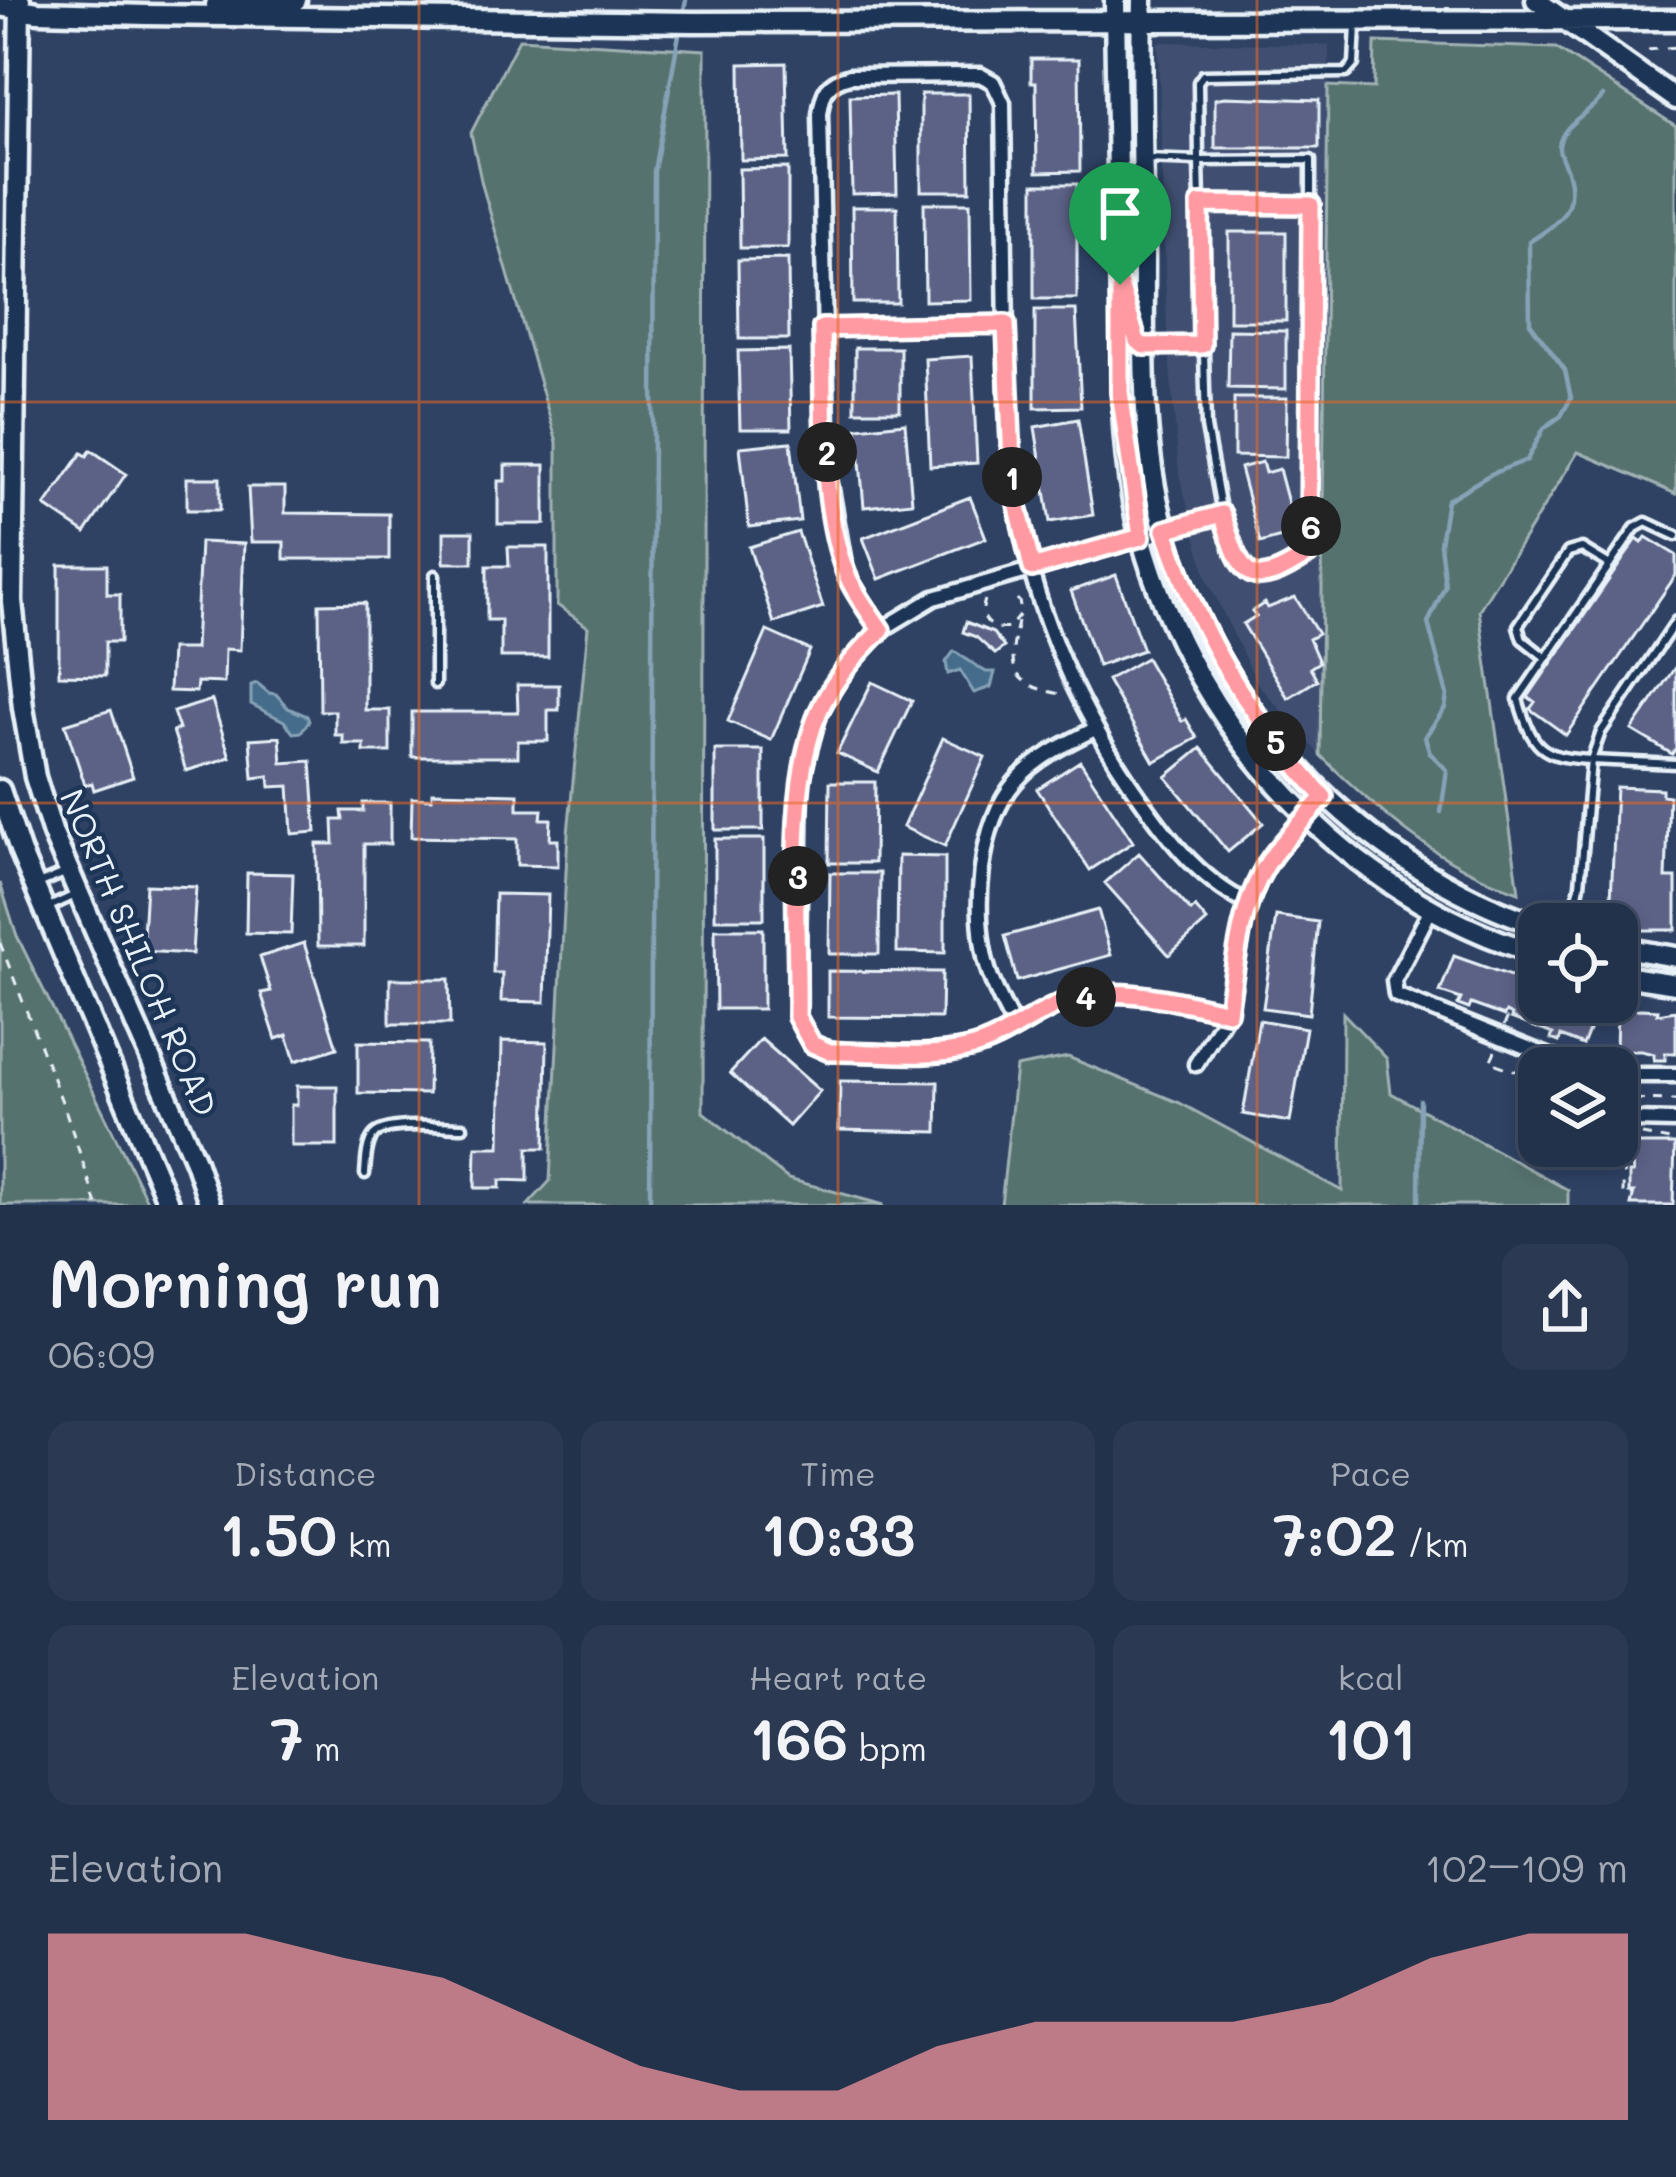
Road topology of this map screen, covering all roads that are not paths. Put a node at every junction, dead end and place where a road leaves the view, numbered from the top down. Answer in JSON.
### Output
{"nodes":[{"id":1,"x":296,"y":0,"type":"edge"},
{"id":2,"x":1536,"y":0,"type":"edge"},
{"id":3,"x":13,"y":5,"type":"edge"},
{"id":4,"x":1115,"y":9,"type":"edge"},
{"id":5,"x":1142,"y":9,"type":"edge"},
{"id":6,"x":146,"y":15,"type":"junction"},
{"id":7,"x":1564,"y":19,"type":"junction"},
{"id":8,"x":1356,"y":20,"type":"junction"},
{"id":9,"x":1676,"y":20,"type":"edge"},
{"id":10,"x":1676,"y":99,"type":"edge"},
{"id":11,"x":1143,"y":159,"type":"junction"},
{"id":12,"x":1199,"y":161,"type":"junction"},
{"id":13,"x":1200,"y":204,"type":"junction"},
{"id":14,"x":1311,"y":205,"type":"junction"},
{"id":15,"x":1120,"y":285,"type":"junction"},
{"id":16,"x":1006,"y":324,"type":"junction"},
{"id":17,"x":822,"y":328,"type":"junction"},
{"id":18,"x":1202,"y":345,"type":"junction"},
{"id":19,"x":1144,"y":346,"type":"junction"},
{"id":20,"x":1222,"y":514,"type":"junction"},
{"id":21,"x":1165,"y":530,"type":"junction"},
{"id":22,"x":1676,"y":536,"type":"edge"},
{"id":23,"x":1141,"y":537,"type":"junction"},
{"id":24,"x":1610,"y":565,"type":"junction"},
{"id":25,"x":1032,"y":568,"type":"junction"},
{"id":26,"x":435,"y":575,"type":"dead end"},
{"id":27,"x":1676,"y":622,"type":"edge"},
{"id":28,"x":881,"y":630,"type":"junction"},
{"id":29,"x":1546,"y":658,"type":"junction"},
{"id":30,"x":435,"y":685,"type":"dead end"},
{"id":31,"x":1094,"y":730,"type":"junction"},
{"id":32,"x":1591,"y":760,"type":"junction"},
{"id":33,"x":1676,"y":764,"type":"edge"},
{"id":34,"x":0,"y":790,"type":"edge"},
{"id":35,"x":1324,"y":797,"type":"junction"},
{"id":36,"x":1307,"y":817,"type":"junction"},
{"id":37,"x":68,"y":871,"type":"junction"},
{"id":38,"x":34,"y":885,"type":"junction"},
{"id":39,"x":78,"y":894,"type":"junction"},
{"id":40,"x":1576,"y":903,"type":"edge"},
{"id":41,"x":1249,"y":904,"type":"junction"},
{"id":42,"x":1431,"y":909,"type":"junction"},
{"id":43,"x":44,"y":910,"type":"junction"},
{"id":44,"x":1518,"y":919,"type":"edge"},
{"id":45,"x":1518,"y":947,"type":"edge"},
{"id":46,"x":1638,"y":951,"type":"edge"},
{"id":47,"x":1676,"y":957,"type":"edge"},
{"id":48,"x":1638,"y":978,"type":"edge"},
{"id":49,"x":1676,"y":984,"type":"edge"},
{"id":50,"x":1228,"y":1012,"type":"junction"},
{"id":51,"x":1016,"y":1028,"type":"junction"},
{"id":52,"x":1526,"y":1047,"type":"edge"},
{"id":53,"x":1196,"y":1064,"type":"dead end"},
{"id":54,"x":1638,"y":1075,"type":"edge"},
{"id":55,"x":1676,"y":1075,"type":"edge"},
{"id":56,"x":1638,"y":1120,"type":"edge"},
{"id":57,"x":1676,"y":1121,"type":"edge"},
{"id":58,"x":463,"y":1127,"type":"dead end"},
{"id":59,"x":365,"y":1174,"type":"dead end"},
{"id":60,"x":169,"y":1205,"type":"edge"},
{"id":61,"x":210,"y":1205,"type":"edge"}],
"edges":[{"from":1,"to":6,"type":"main road"},
{"from":2,"to":7,"type":"main road"},
{"from":3,"to":6,"type":"main road"},
{"from":3,"to":37,"type":"main road","name":"NORTH SHILOH ROAD"},
{"from":4,"to":5,"type":"main road"},
{"from":4,"to":6,"type":"main road"},
{"from":4,"to":15,"type":"main road"},
{"from":5,"to":8,"type":"main road"},
{"from":5,"to":11,"type":"main road"},
{"from":7,"to":8,"type":"main road"},
{"from":7,"to":9,"type":"main road"},
{"from":7,"to":10,"type":"main road"},
{"from":8,"to":12,"type":"lane"},
{"from":11,"to":12,"type":"lane"},
{"from":11,"to":19,"type":"main road"},
{"from":12,"to":13,"type":"lane"},
{"from":12,"to":14,"type":"lane"},
{"from":13,"to":14,"type":"lane"},
{"from":13,"to":18,"type":"lane"},
{"from":14,"to":20,"type":"lane"},
{"from":15,"to":19,"type":"main road"},
{"from":15,"to":23,"type":"main road"},
{"from":16,"to":17,"type":"street"},
{"from":16,"to":17,"type":"street"},
{"from":16,"to":25,"type":"street"},
{"from":17,"to":28,"type":"street"},
{"from":18,"to":19,"type":"lane"},
{"from":18,"to":20,"type":"lane"},
{"from":19,"to":21,"type":"main road"},
{"from":20,"to":21,"type":"lane"},
{"from":21,"to":23,"type":"street"},
{"from":21,"to":35,"type":"main road"},
{"from":22,"to":24,"type":"lane"},
{"from":23,"to":25,"type":"street"},
{"from":23,"to":36,"type":"main road"},
{"from":24,"to":29,"type":"lane"},
{"from":24,"to":29,"type":"lane"},
{"from":25,"to":28,"type":"street"},
{"from":25,"to":31,"type":"street"},
{"from":26,"to":30,"type":"lane"},
{"from":27,"to":32,"type":"lane"},
{"from":28,"to":51,"type":"street"},
{"from":29,"to":32,"type":"lane"},
{"from":31,"to":41,"type":"street"},
{"from":31,"to":51,"type":"street"},
{"from":32,"to":33,"type":"lane"},
{"from":32,"to":40,"type":"lane"},
{"from":34,"to":38,"type":"main road","name":"NORTH SHILOH ROAD"},
{"from":35,"to":36,"type":"street"},
{"from":35,"to":44,"type":"main road"},
{"from":36,"to":41,"type":"street"},
{"from":36,"to":42,"type":"main road"},
{"from":37,"to":38,"type":"lane"},
{"from":37,"to":39,"type":"main road","name":"NORTH SHILOH ROAD"},
{"from":38,"to":43,"type":"main road","name":"NORTH SHILOH ROAD"},
{"from":39,"to":43,"type":"lane"},
{"from":39,"to":61,"type":"main road","name":"NORTH SHILOH ROAD"},
{"from":41,"to":50,"type":"street"},
{"from":42,"to":45,"type":"main road"},
{"from":42,"to":52,"type":"street"},
{"from":43,"to":60,"type":"main road","name":"NORTH SHILOH ROAD"},
{"from":46,"to":47,"type":"main road"},
{"from":48,"to":49,"type":"main road"},
{"from":50,"to":51,"type":"street"},
{"from":50,"to":53,"type":"street"},
{"from":54,"to":55,"type":"street"},
{"from":56,"to":57,"type":"street"},
{"from":58,"to":59,"type":"lane"}]}
